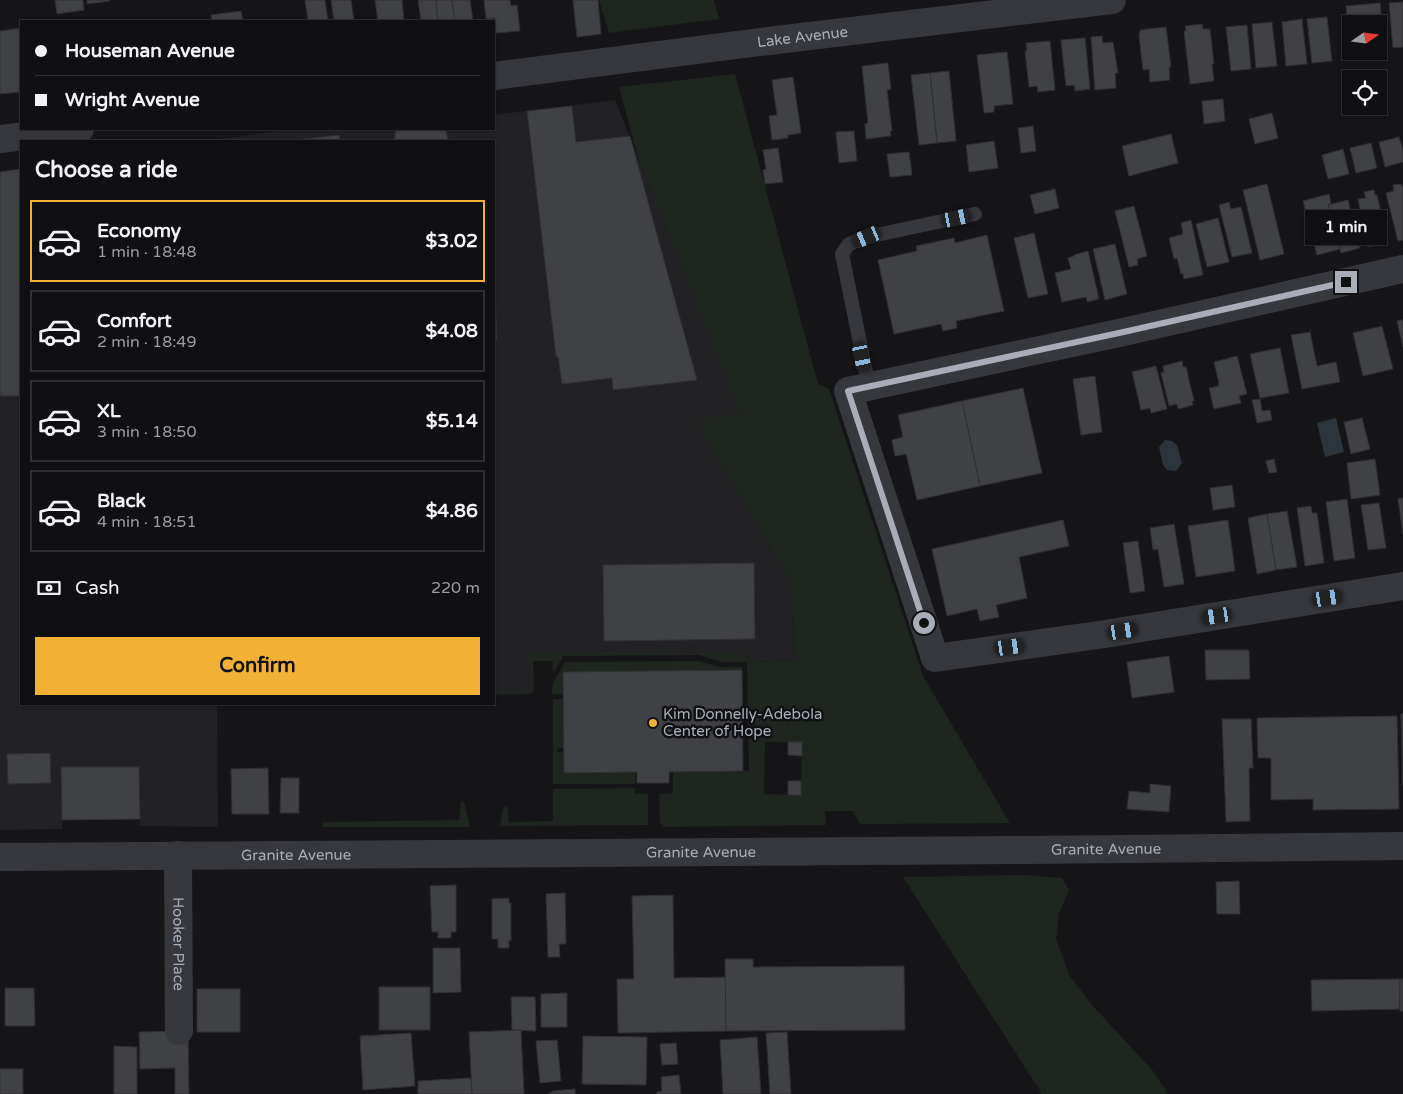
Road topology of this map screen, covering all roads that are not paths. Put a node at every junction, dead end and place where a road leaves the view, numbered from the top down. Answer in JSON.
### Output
{"nodes":[{"id":1,"x":1112,"y":0,"type":"edge"},
{"id":2,"x":495,"y":76,"type":"edge"},
{"id":3,"x":72,"y":130,"type":"edge"},
{"id":4,"x":0,"y":139,"type":"edge"},
{"id":5,"x":975,"y":214,"type":"dead end"},
{"id":6,"x":1403,"y":269,"type":"edge"},
{"id":7,"x":858,"y":389,"type":"junction"},
{"id":8,"x":1403,"y":586,"type":"edge"},
{"id":9,"x":1403,"y":846,"type":"edge"},
{"id":10,"x":178,"y":855,"type":"junction"},
{"id":11,"x":0,"y":857,"type":"edge"},
{"id":12,"x":179,"y":1031,"type":"dead end"}],
"edges":[{"from":1,"to":2,"type":"street","name":"Lake Avenue"},
{"from":3,"to":4,"type":"street"},
{"from":5,"to":7,"type":"lane"},
{"from":6,"to":7,"type":"street"},
{"from":7,"to":8,"type":"street"},
{"from":9,"to":10,"type":"street","name":"Granite Avenue"},
{"from":10,"to":11,"type":"street","name":"Granite Avenue"},
{"from":10,"to":12,"type":"street","name":"Hooker Place"}]}
